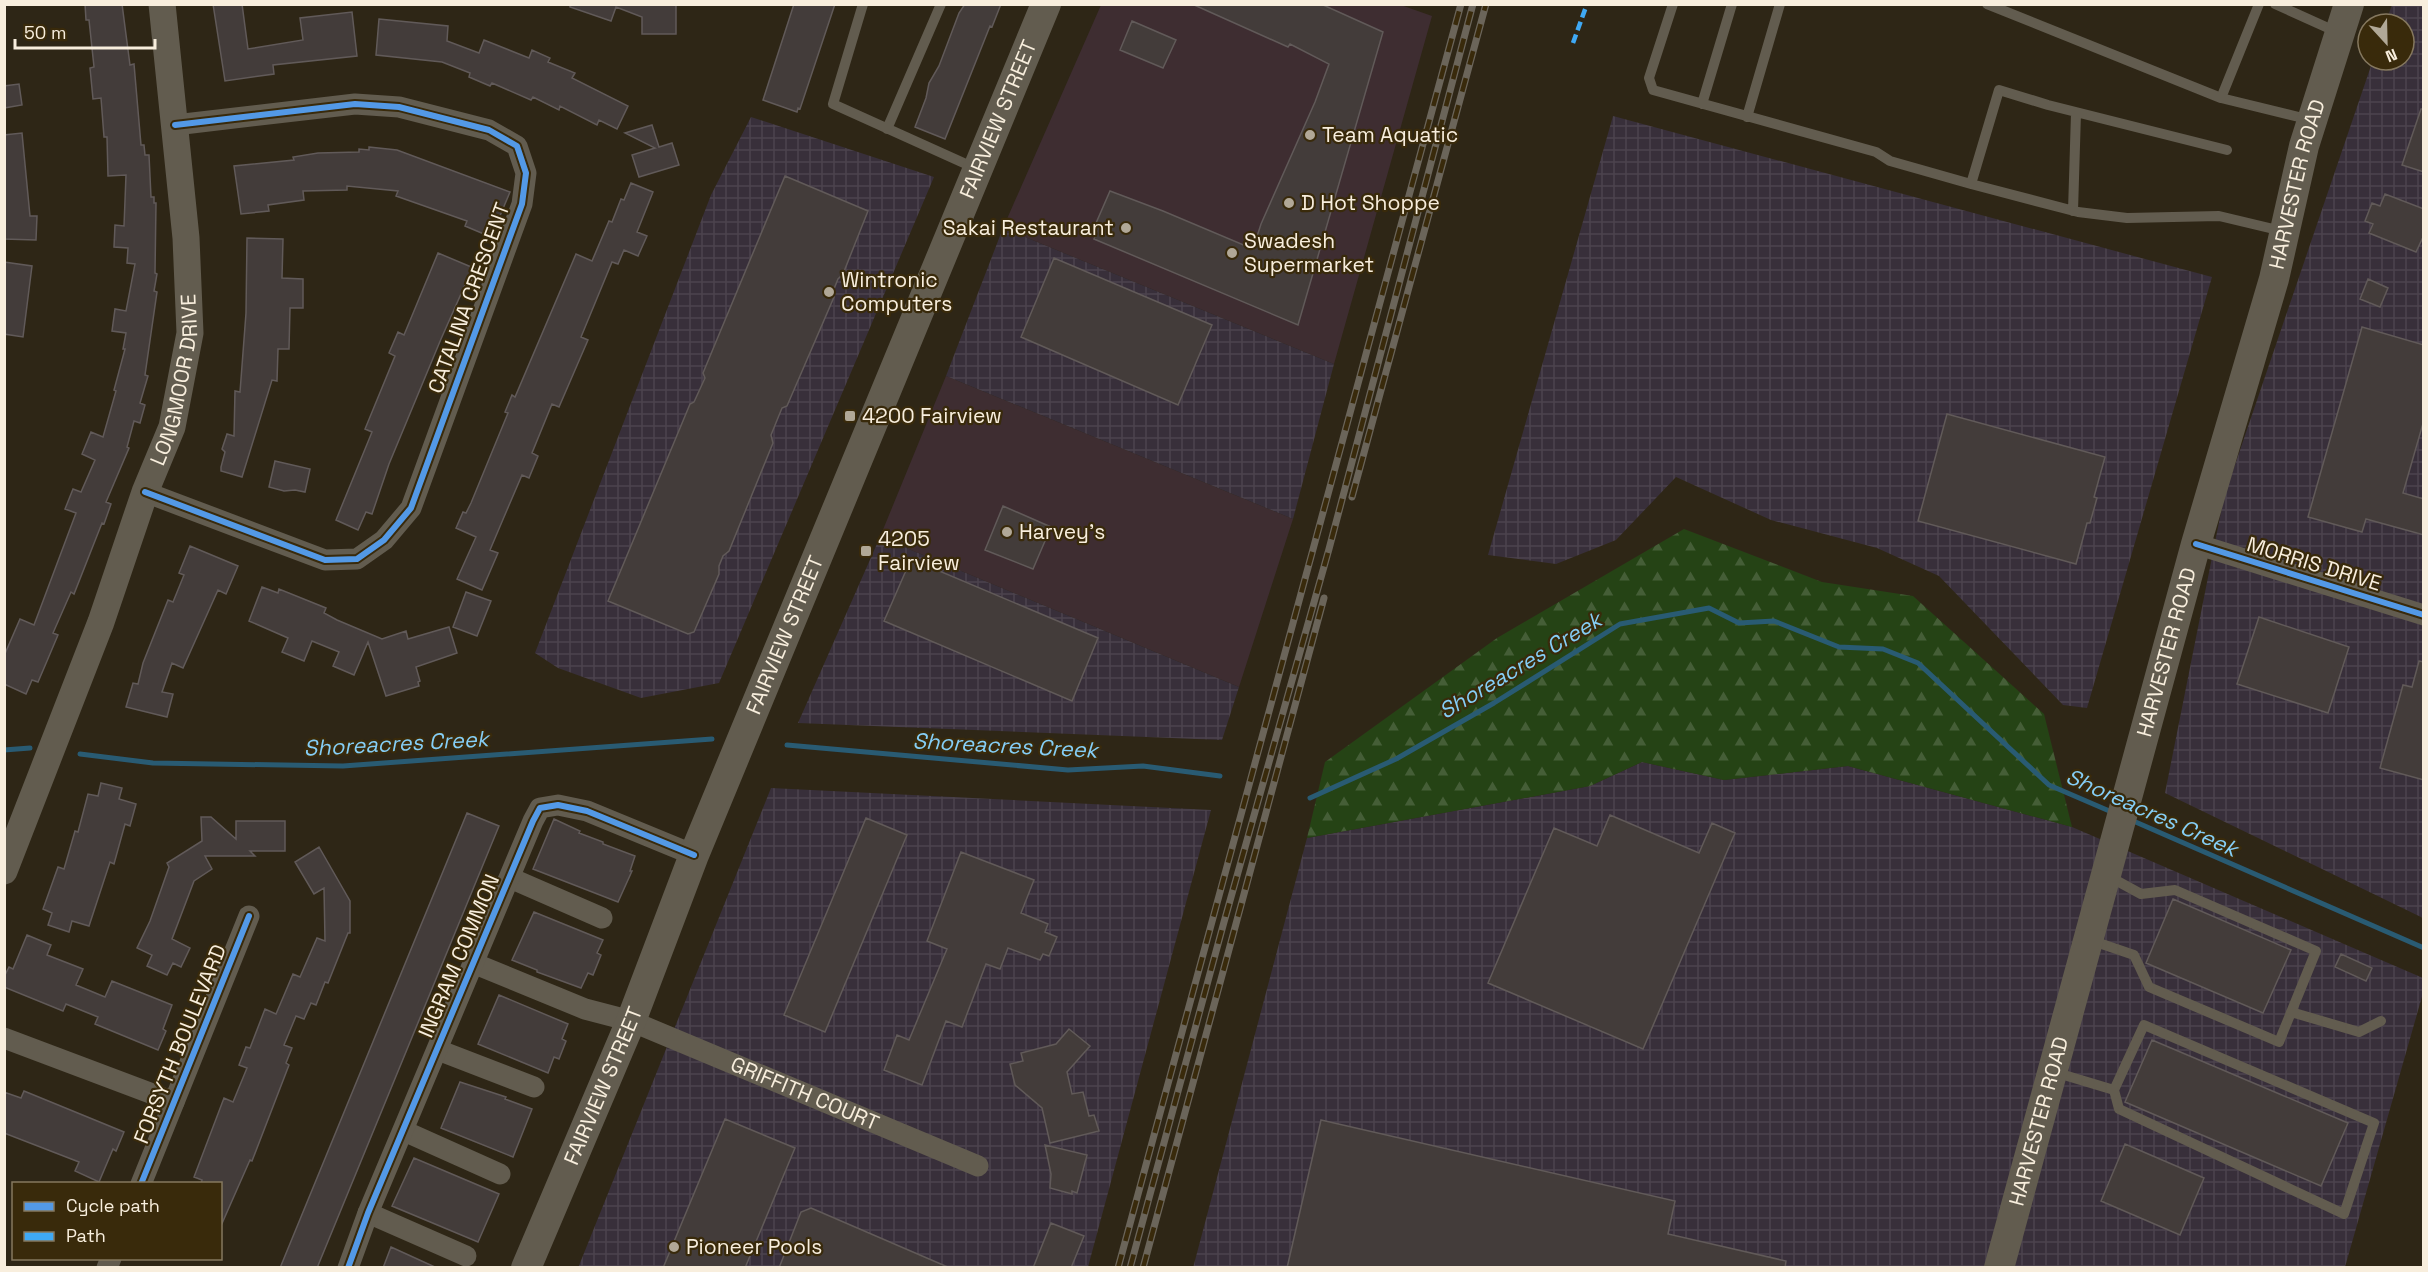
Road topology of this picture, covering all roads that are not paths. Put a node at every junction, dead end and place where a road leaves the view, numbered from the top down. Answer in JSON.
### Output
{"nodes":[{"id":1,"x":162,"y":4,"type":"edge"},
{"id":2,"x":863,"y":4,"type":"edge"},
{"id":3,"x":941,"y":4,"type":"edge"},
{"id":4,"x":1046,"y":4,"type":"edge"},
{"id":5,"x":1674,"y":4,"type":"edge"},
{"id":6,"x":1732,"y":4,"type":"edge"},
{"id":7,"x":1780,"y":4,"type":"edge"},
{"id":8,"x":1987,"y":4,"type":"edge"},
{"id":9,"x":2259,"y":4,"type":"edge"},
{"id":10,"x":2275,"y":4,"type":"edge"},
{"id":11,"x":2349,"y":4,"type":"edge"},
{"id":12,"x":2340,"y":33,"type":"junction"},
{"id":13,"x":2221,"y":98,"type":"junction"},
{"id":14,"x":1702,"y":104,"type":"junction"},
{"id":15,"x":2076,"y":112,"type":"junction"},
{"id":16,"x":1747,"y":117,"type":"junction"},
{"id":17,"x":2312,"y":121,"type":"junction"},
{"id":18,"x":175,"y":125,"type":"junction"},
{"id":19,"x":887,"y":129,"type":"junction"},
{"id":20,"x":2227,"y":150,"type":"dead end"},
{"id":21,"x":978,"y":170,"type":"junction"},
{"id":22,"x":1971,"y":184,"type":"junction"},
{"id":23,"x":2073,"y":211,"type":"junction"},
{"id":24,"x":2285,"y":232,"type":"junction"},
{"id":25,"x":145,"y":492,"type":"junction"},
{"id":26,"x":2196,"y":544,"type":"junction"},
{"id":27,"x":2424,"y":615,"type":"edge"},
{"id":28,"x":694,"y":855,"type":"junction"},
{"id":29,"x":4,"y":871,"type":"edge"},
{"id":30,"x":2104,"y":874,"type":"junction"},
{"id":31,"x":510,"y":878,"type":"junction"},
{"id":32,"x":249,"y":916,"type":"dead end"},
{"id":33,"x":602,"y":918,"type":"dead end"},
{"id":34,"x":2087,"y":939,"type":"junction"},
{"id":35,"x":473,"y":963,"type":"junction"},
{"id":36,"x":2291,"y":1012,"type":"junction"},
{"id":37,"x":631,"y":1021,"type":"junction"},
{"id":38,"x":2381,"y":1021,"type":"dead end"},
{"id":39,"x":4,"y":1038,"type":"edge"},
{"id":40,"x":438,"y":1050,"type":"junction"},
{"id":41,"x":2051,"y":1071,"type":"junction"},
{"id":42,"x":534,"y":1087,"type":"dead end"},
{"id":43,"x":2114,"y":1090,"type":"junction"},
{"id":44,"x":174,"y":1102,"type":"junction"},
{"id":45,"x":404,"y":1131,"type":"junction"},
{"id":46,"x":978,"y":1166,"type":"dead end"},
{"id":47,"x":500,"y":1173,"type":"dead end"},
{"id":48,"x":142,"y":1182,"type":"edge"},
{"id":49,"x":368,"y":1213,"type":"junction"},
{"id":50,"x":466,"y":1256,"type":"dead end"},
{"id":51,"x":348,"y":1268,"type":"edge"},
{"id":52,"x":526,"y":1268,"type":"edge"},
{"id":53,"x":1999,"y":1268,"type":"edge"}],
"edges":[{"from":1,"to":18,"type":"street","name":"LONGMOOR DRIVE"},
{"from":2,"to":19,"type":"lane"},
{"from":3,"to":19,"type":"lane"},
{"from":4,"to":21,"type":"main road","name":"FAIRVIEW STREET"},
{"from":5,"to":14,"type":"lane"},
{"from":6,"to":14,"type":"lane"},
{"from":7,"to":16,"type":"lane"},
{"from":8,"to":13,"type":"lane"},
{"from":9,"to":13,"type":"lane"},
{"from":10,"to":12,"type":"lane"},
{"from":11,"to":12,"type":"main road","name":"HARVESTER ROAD"},
{"from":12,"to":17,"type":"main road","name":"HARVESTER ROAD"},
{"from":13,"to":17,"type":"lane"},
{"from":14,"to":16,"type":"lane"},
{"from":15,"to":20,"type":"lane"},
{"from":15,"to":22,"type":"lane"},
{"from":15,"to":23,"type":"lane"},
{"from":16,"to":22,"type":"lane"},
{"from":17,"to":24,"type":"main road","name":"HARVESTER ROAD"},
{"from":18,"to":25,"type":"street","name":"LONGMOOR DRIVE"},
{"from":18,"to":25,"type":"street","name":"CATALINA CRESCENT"},
{"from":19,"to":21,"type":"lane"},
{"from":21,"to":28,"type":"main road","name":"FAIRVIEW STREET"},
{"from":22,"to":23,"type":"lane"},
{"from":23,"to":24,"type":"lane"},
{"from":24,"to":26,"type":"main road","name":"HARVESTER ROAD"},
{"from":25,"to":29,"type":"street","name":"LONGMOOR DRIVE"},
{"from":26,"to":27,"type":"street","name":"MORRIS DRIVE"},
{"from":26,"to":30,"type":"main road","name":"HARVESTER ROAD"},
{"from":28,"to":31,"type":"street","name":"INGRAM COMMON"},
{"from":28,"to":37,"type":"main road","name":"FAIRVIEW STREET"},
{"from":30,"to":34,"type":"main road","name":"HARVESTER ROAD"},
{"from":30,"to":36,"type":"lane"},
{"from":31,"to":33,"type":"street"},
{"from":31,"to":35,"type":"street","name":"INGRAM COMMON"},
{"from":32,"to":44,"type":"street","name":"FORSYTH BOULEVARD"},
{"from":34,"to":36,"type":"lane"},
{"from":34,"to":41,"type":"main road","name":"HARVESTER ROAD"},
{"from":35,"to":37,"type":"street","name":"GRIFFITH COURT"},
{"from":35,"to":40,"type":"street","name":"INGRAM COMMON"},
{"from":36,"to":38,"type":"lane"},
{"from":37,"to":46,"type":"street","name":"GRIFFITH COURT"},
{"from":37,"to":52,"type":"main road","name":"FAIRVIEW STREET"},
{"from":39,"to":44,"type":"street"},
{"from":40,"to":42,"type":"street"},
{"from":40,"to":45,"type":"street","name":"INGRAM COMMON"},
{"from":41,"to":43,"type":"lane"},
{"from":41,"to":53,"type":"main road","name":"HARVESTER ROAD"},
{"from":43,"to":43,"type":"lane"},
{"from":44,"to":48,"type":"street","name":"FORSYTH BOULEVARD"},
{"from":45,"to":47,"type":"street"},
{"from":45,"to":49,"type":"street","name":"INGRAM COMMON"},
{"from":49,"to":50,"type":"street"},
{"from":49,"to":51,"type":"street","name":"INGRAM COMMON"}]}
